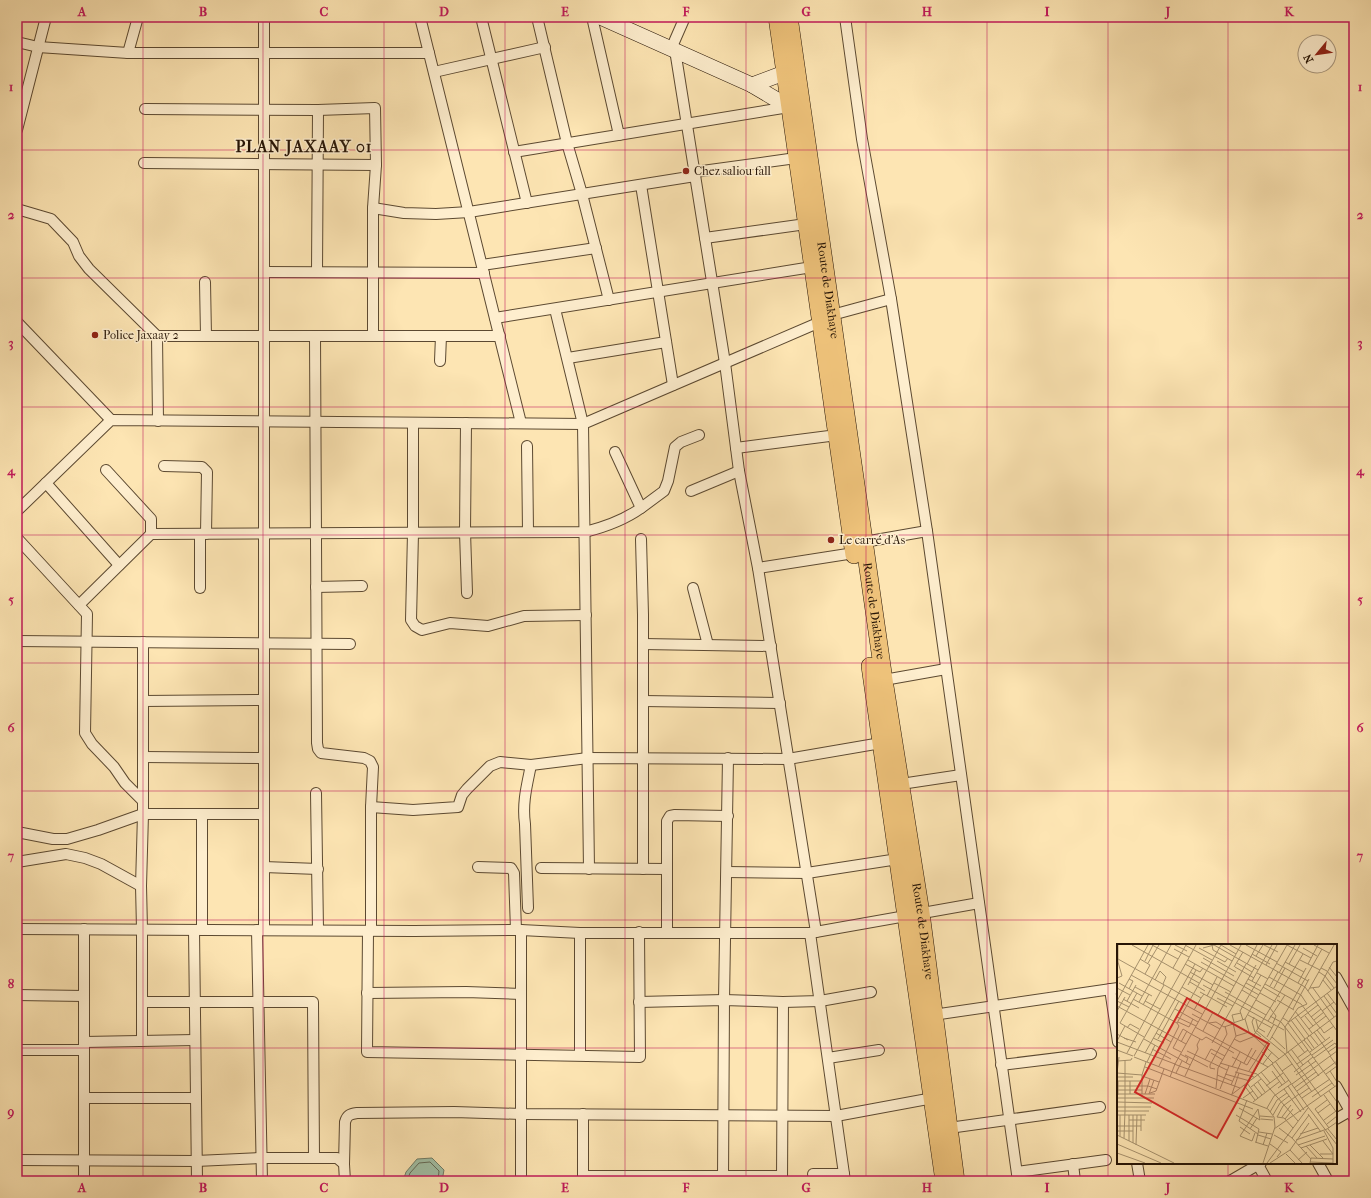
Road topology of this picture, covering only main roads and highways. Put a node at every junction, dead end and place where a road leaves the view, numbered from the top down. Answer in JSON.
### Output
{"nodes":[{"id":1,"x":777,"y":17,"type":"edge"},
{"id":2,"x":789,"y":17,"type":"edge"},
{"id":3,"x":791,"y":73,"type":"junction"},
{"id":4,"x":796,"y":107,"type":"junction"},
{"id":5,"x":826,"y":318,"type":"junction"},
{"id":6,"x":859,"y":548,"type":"junction"},
{"id":7,"x":913,"y":914,"type":"junction"},
{"id":8,"x":944,"y":1181,"type":"edge"},
{"id":9,"x":956,"y":1181,"type":"edge"}],
"edges":[{"from":1,"to":3,"type":"main road","name":"Route de Diakhaye"},
{"from":2,"to":3,"type":"main road","name":"Route de Diakhaye"},
{"from":3,"to":4,"type":"main road","name":"Route de Diakhaye"},
{"from":4,"to":5,"type":"main road","name":"Route de Diakhaye"},
{"from":4,"to":5,"type":"main road","name":"Route de Diakhaye"},
{"from":5,"to":6,"type":"main road","name":"Route de Diakhaye"},
{"from":5,"to":6,"type":"main road","name":"Route de Diakhaye"},
{"from":6,"to":7,"type":"main road","name":"Route de Diakhaye"},
{"from":6,"to":7,"type":"main road","name":"Route de Diakhaye"},
{"from":7,"to":8,"type":"main road","name":"Route de Diakhaye"},
{"from":7,"to":9,"type":"main road","name":"Route de Diakhaye"}]}
